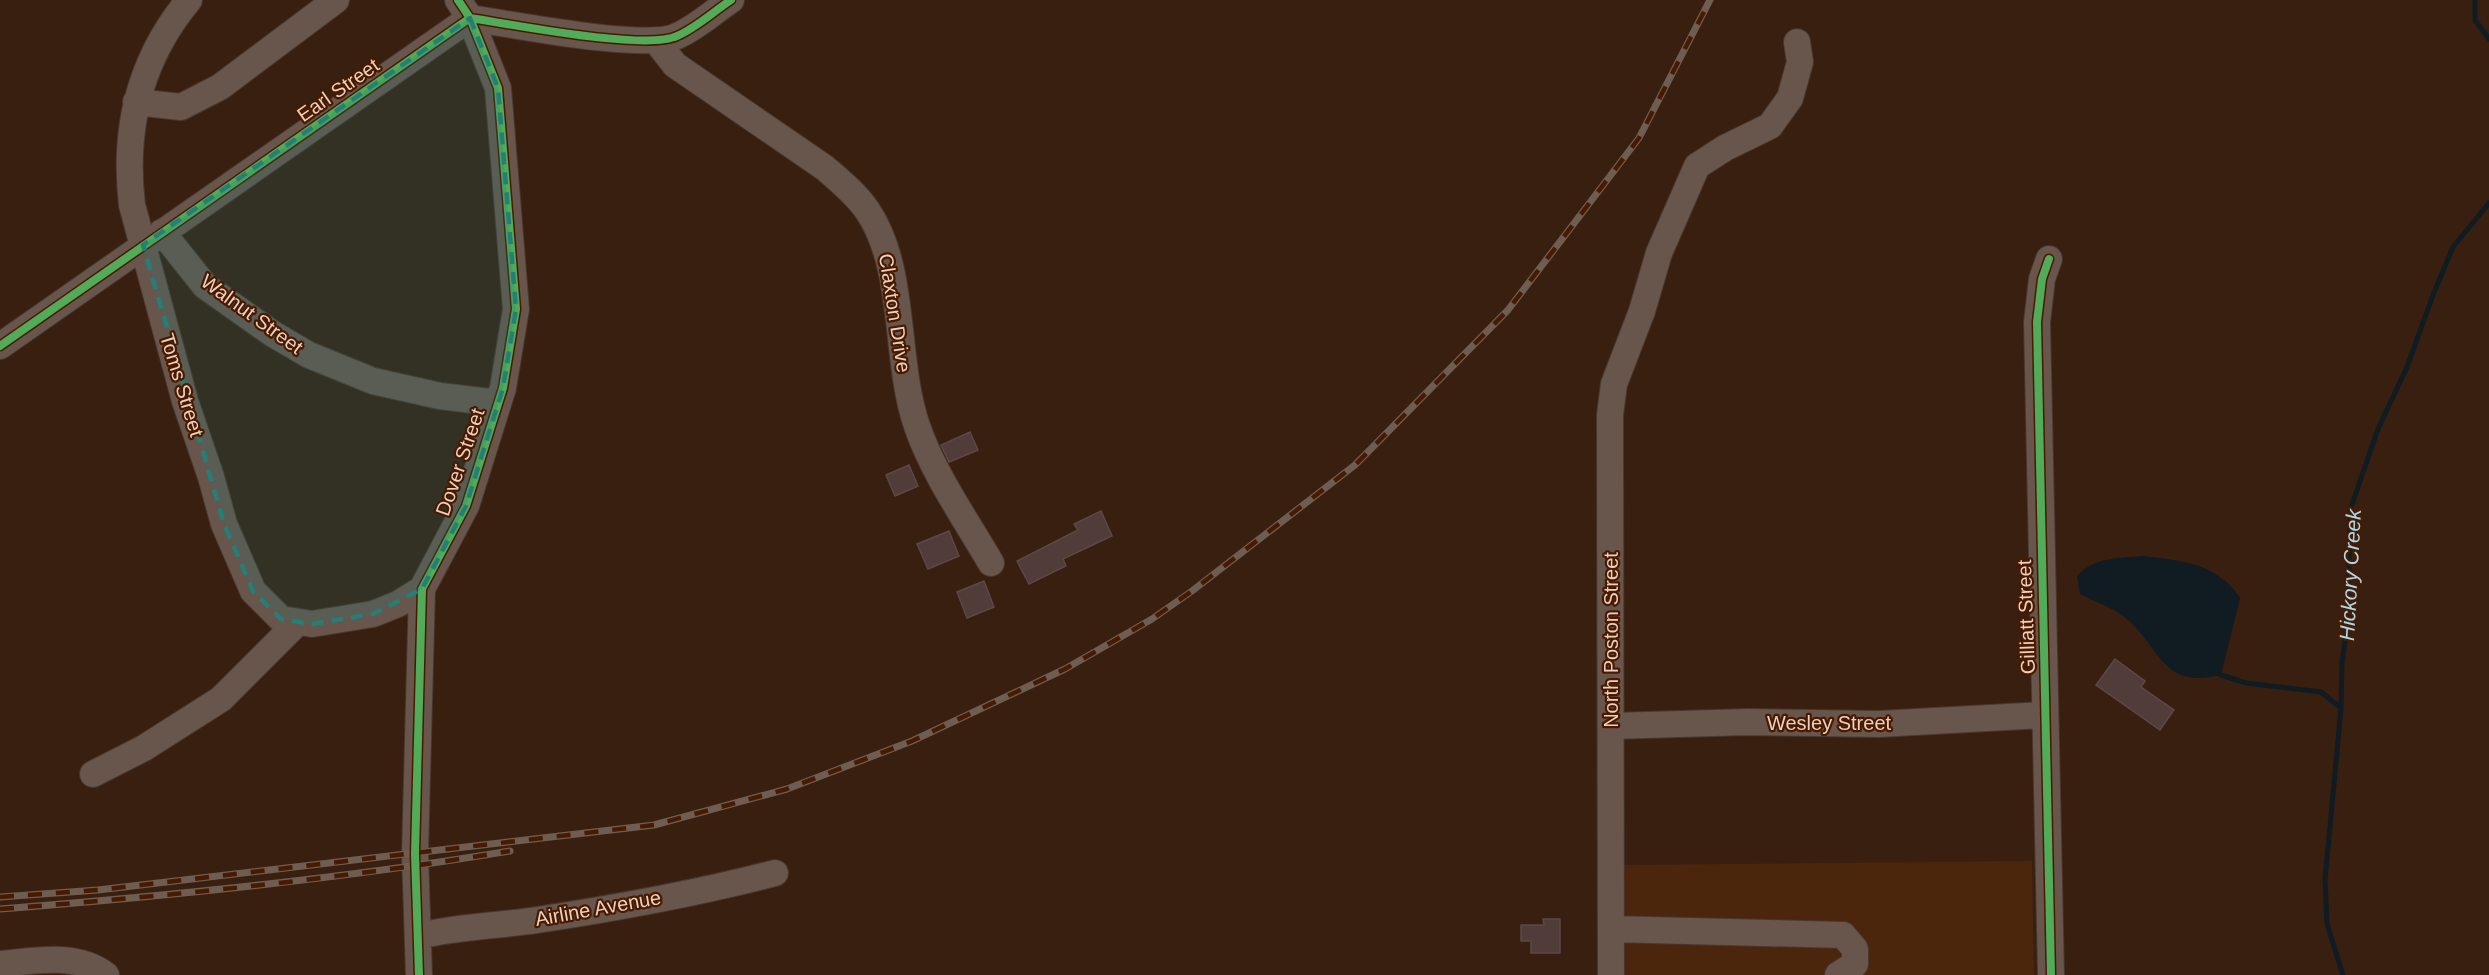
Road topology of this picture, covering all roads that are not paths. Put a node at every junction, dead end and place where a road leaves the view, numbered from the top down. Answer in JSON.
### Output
{"nodes":[{"id":1,"x":189,"y":0,"type":"edge"},
{"id":2,"x":336,"y":0,"type":"edge"},
{"id":3,"x":730,"y":0,"type":"edge"},
{"id":4,"x":464,"y":9,"type":"edge"},
{"id":5,"x":657,"y":42,"type":"junction"},
{"id":6,"x":1797,"y":42,"type":"dead end"},
{"id":7,"x":136,"y":102,"type":"junction"},
{"id":8,"x":153,"y":239,"type":"junction"},
{"id":9,"x":2049,"y":259,"type":"dead end"},
{"id":10,"x":0,"y":346,"type":"edge"},
{"id":11,"x":498,"y":403,"type":"junction"},
{"id":12,"x":991,"y":563,"type":"dead end"},
{"id":13,"x":422,"y":589,"type":"junction"},
{"id":14,"x":298,"y":622,"type":"junction"},
{"id":15,"x":2045,"y":715,"type":"junction"},
{"id":16,"x":1612,"y":726,"type":"junction"},
{"id":17,"x":93,"y":774,"type":"dead end"},
{"id":18,"x":775,"y":873,"type":"dead end"},
{"id":19,"x":1611,"y":929,"type":"junction"},
{"id":20,"x":419,"y":936,"type":"junction"},
{"id":21,"x":0,"y":964,"type":"edge"},
{"id":22,"x":106,"y":975,"type":"edge"},
{"id":23,"x":419,"y":975,"type":"edge"},
{"id":24,"x":1611,"y":975,"type":"edge"},
{"id":25,"x":1838,"y":975,"type":"edge"},
{"id":26,"x":2051,"y":975,"type":"edge"}],
"edges":[{"from":1,"to":7,"type":"street","name":"Toms Street"},
{"from":2,"to":7,"type":"street"},
{"from":3,"to":5,"type":"street"},
{"from":4,"to":5,"type":"street"},
{"from":4,"to":8,"type":"street","name":"Earl Street"},
{"from":4,"to":11,"type":"street","name":"Dover Street"},
{"from":5,"to":12,"type":"street","name":"Claxton Drive"},
{"from":6,"to":16,"type":"street","name":"North Poston Street"},
{"from":7,"to":8,"type":"street","name":"Toms Street"},
{"from":8,"to":10,"type":"street","name":"Earl Street"},
{"from":8,"to":11,"type":"street","name":"Walnut Street"},
{"from":8,"to":14,"type":"street","name":"Toms Street"},
{"from":9,"to":15,"type":"street","name":"Gilliatt Street"},
{"from":11,"to":13,"type":"street","name":"Dover Street"},
{"from":13,"to":14,"type":"street","name":"Toms Street"},
{"from":13,"to":20,"type":"street","name":"Dover Street"},
{"from":14,"to":17,"type":"street"},
{"from":15,"to":16,"type":"street","name":"Wesley Street"},
{"from":15,"to":26,"type":"street","name":"Gilliatt Street"},
{"from":16,"to":19,"type":"street","name":"North Poston Street"},
{"from":18,"to":20,"type":"street","name":"Airline Avenue"},
{"from":19,"to":24,"type":"street","name":"North Poston Street"},
{"from":19,"to":25,"type":"street"},
{"from":20,"to":23,"type":"street","name":"Dover Street"},
{"from":21,"to":22,"type":"street"}]}
